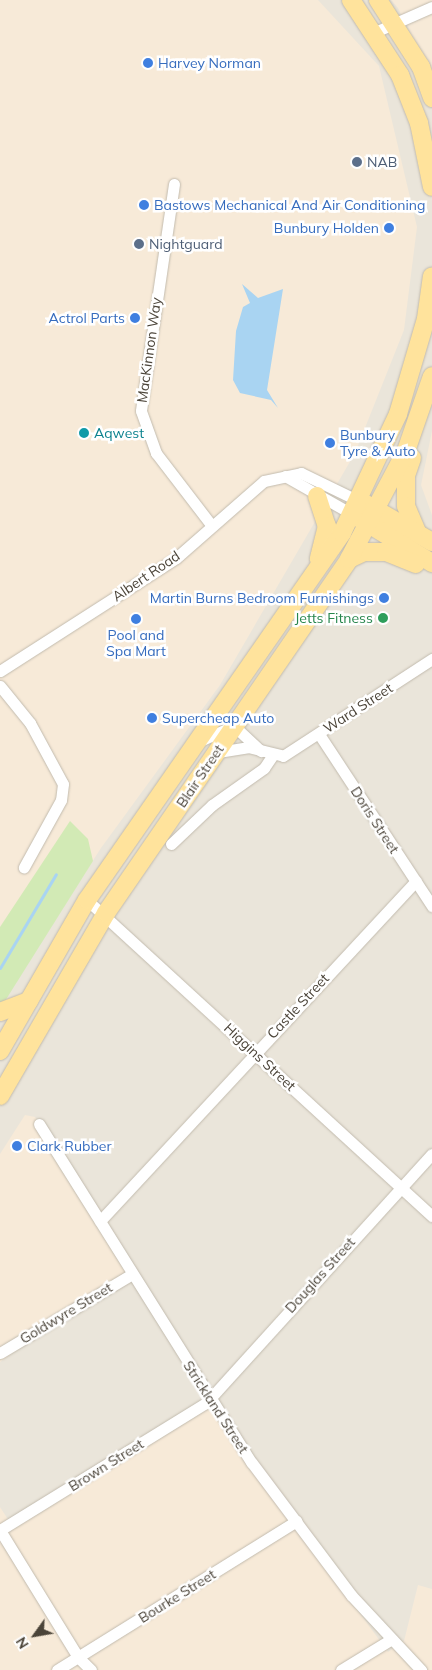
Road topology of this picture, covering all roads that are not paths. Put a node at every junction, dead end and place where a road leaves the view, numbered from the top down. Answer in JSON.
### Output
{"nodes":[{"id":1,"x":351,"y":0,"type":"edge"},
{"id":2,"x":378,"y":0,"type":"edge"},
{"id":3,"x":428,"y":5,"type":"edge"},
{"id":4,"x":395,"y":22,"type":"junction"},
{"id":5,"x":375,"y":32,"type":"junction"},
{"id":6,"x":432,"y":98,"type":"edge"},
{"id":7,"x":174,"y":184,"type":"dead end"},
{"id":8,"x":432,"y":187,"type":"edge"},
{"id":9,"x":432,"y":276,"type":"edge"},
{"id":10,"x":432,"y":376,"type":"edge"},
{"id":11,"x":432,"y":390,"type":"edge"},
{"id":12,"x":286,"y":476,"type":"junction"},
{"id":13,"x":317,"y":496,"type":"junction"},
{"id":14,"x":356,"y":507,"type":"junction"},
{"id":15,"x":373,"y":517,"type":"junction"},
{"id":16,"x":212,"y":526,"type":"junction"},
{"id":17,"x":425,"y":538,"type":"edge"},
{"id":18,"x":349,"y":559,"type":"junction"},
{"id":19,"x":432,"y":562,"type":"edge"},
{"id":20,"x":432,"y":571,"type":"edge"},
{"id":21,"x":316,"y":572,"type":"junction"},
{"id":22,"x":432,"y":660,"type":"edge"},
{"id":23,"x":0,"y":671,"type":"edge"},
{"id":24,"x":0,"y":686,"type":"edge"},
{"id":25,"x":234,"y":726,"type":"junction"},
{"id":26,"x":318,"y":734,"type":"junction"},
{"id":27,"x":202,"y":740,"type":"junction"},
{"id":28,"x":216,"y":754,"type":"junction"},
{"id":29,"x":272,"y":755,"type":"junction"},
{"id":30,"x":171,"y":844,"type":"dead end"},
{"id":31,"x":24,"y":867,"type":"dead end"},
{"id":32,"x":416,"y":881,"type":"junction"},
{"id":33,"x":86,"y":900,"type":"junction"},
{"id":34,"x":432,"y":906,"type":"edge"},
{"id":35,"x":106,"y":913,"type":"junction"},
{"id":36,"x":29,"y":1001,"type":"junction"},
{"id":37,"x":0,"y":1012,"type":"edge"},
{"id":38,"x":0,"y":1051,"type":"edge"},
{"id":39,"x":254,"y":1052,"type":"junction"},
{"id":40,"x":0,"y":1096,"type":"edge"},
{"id":41,"x":38,"y":1124,"type":"dead end"},
{"id":42,"x":432,"y":1154,"type":"edge"},
{"id":43,"x":401,"y":1187,"type":"junction"},
{"id":44,"x":432,"y":1216,"type":"edge"},
{"id":45,"x":100,"y":1221,"type":"junction"},
{"id":46,"x":132,"y":1274,"type":"junction"},
{"id":47,"x":0,"y":1353,"type":"edge"},
{"id":48,"x":209,"y":1397,"type":"junction"},
{"id":49,"x":296,"y":1521,"type":"junction"},
{"id":50,"x":0,"y":1530,"type":"edge"},
{"id":51,"x":390,"y":1640,"type":"junction"},
{"id":52,"x":78,"y":1657,"type":"junction"},
{"id":53,"x":57,"y":1670,"type":"edge"},
{"id":54,"x":91,"y":1670,"type":"edge"},
{"id":55,"x":341,"y":1670,"type":"edge"},
{"id":56,"x":421,"y":1670,"type":"edge"}],
"edges":[{"from":1,"to":5,"type":"main road"},
{"from":2,"to":4,"type":"main road"},
{"from":3,"to":4,"type":"street"},
{"from":4,"to":5,"type":"street"},
{"from":4,"to":6,"type":"main road"},
{"from":5,"to":8,"type":"main road"},
{"from":7,"to":16,"type":"street","name":"MacKinnon Way"},
{"from":9,"to":14,"type":"main road","name":"Blair Street"},
{"from":10,"to":15,"type":"main road","name":"Blair Street"},
{"from":11,"to":17,"type":"main road"},
{"from":12,"to":13,"type":"street","name":"Albert Road"},
{"from":12,"to":14,"type":"street","name":"Albert Road"},
{"from":12,"to":16,"type":"street","name":"Albert Road"},
{"from":13,"to":14,"type":"street","name":"Albert Road"},
{"from":13,"to":21,"type":"main road"},
{"from":14,"to":15,"type":"main road","name":"Albert Road"},
{"from":14,"to":21,"type":"main road","name":"Blair Street"},
{"from":15,"to":17,"type":"main road"},
{"from":15,"to":18,"type":"main road","name":"Blair Street"},
{"from":15,"to":19,"type":"main road"},
{"from":16,"to":23,"type":"street","name":"Albert Road"},
{"from":18,"to":20,"type":"main road"},
{"from":18,"to":25,"type":"main road","name":"Blair Street"},
{"from":21,"to":27,"type":"main road","name":"Blair Street"},
{"from":22,"to":26,"type":"street","name":"Ward Street"},
{"from":24,"to":31,"type":"street"},
{"from":25,"to":27,"type":"street"},
{"from":25,"to":28,"type":"main road","name":"Blair Street"},
{"from":25,"to":29,"type":"street"},
{"from":26,"to":29,"type":"street","name":"Ward Street"},
{"from":26,"to":32,"type":"street","name":"Doris Street"},
{"from":27,"to":33,"type":"main road","name":"Blair Street"},
{"from":28,"to":29,"type":"street"},
{"from":28,"to":35,"type":"main road","name":"Blair Street"},
{"from":29,"to":30,"type":"street","name":"Ward Street"},
{"from":32,"to":34,"type":"street","name":"Doris Street"},
{"from":32,"to":39,"type":"street","name":"Castle Street"},
{"from":33,"to":35,"type":"street","name":"Higgins Street"},
{"from":33,"to":36,"type":"main road","name":"Blair Street"},
{"from":35,"to":39,"type":"street","name":"Higgins Street"},
{"from":35,"to":40,"type":"main road","name":"Blair Street"},
{"from":36,"to":37,"type":"main road"},
{"from":36,"to":38,"type":"main road","name":"Blair Street"},
{"from":39,"to":43,"type":"street","name":"Higgins Street"},
{"from":39,"to":45,"type":"street","name":"Castle Street"},
{"from":41,"to":45,"type":"street","name":"Strickland Street"},
{"from":42,"to":43,"type":"street","name":"Douglas Street"},
{"from":43,"to":44,"type":"street","name":"Higgins Street"},
{"from":43,"to":48,"type":"street","name":"Douglas Street"},
{"from":45,"to":46,"type":"street","name":"Strickland Street"},
{"from":46,"to":47,"type":"street","name":"Goldwyre Street"},
{"from":46,"to":48,"type":"street","name":"Strickland Street"},
{"from":48,"to":49,"type":"street","name":"Strickland Street"},
{"from":48,"to":50,"type":"street","name":"Brown Street"},
{"from":49,"to":51,"type":"street","name":"Strickland Street"},
{"from":49,"to":52,"type":"street","name":"Bourke Street"},
{"from":50,"to":52,"type":"street"},
{"from":51,"to":55,"type":"street"},
{"from":51,"to":56,"type":"street","name":"Strickland Street"},
{"from":52,"to":53,"type":"street","name":"Bourke Street"},
{"from":52,"to":54,"type":"street"}]}
